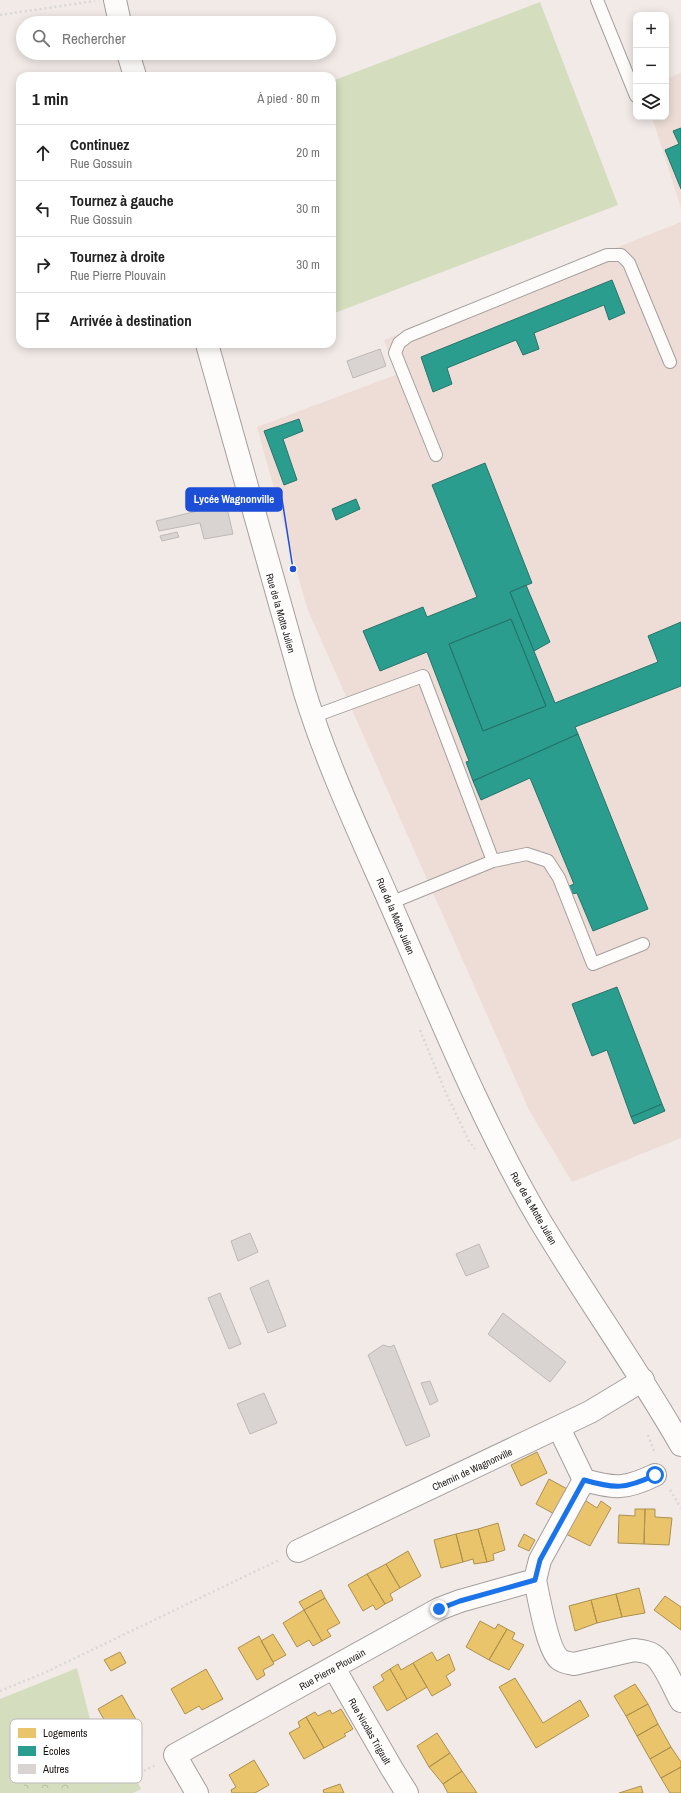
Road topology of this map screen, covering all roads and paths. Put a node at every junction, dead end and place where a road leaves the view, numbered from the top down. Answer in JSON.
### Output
{"nodes":[{"id":1,"x":101,"y":0,"type":"edge"},
{"id":2,"x":115,"y":0,"type":"edge"},
{"id":3,"x":597,"y":0,"type":"edge"},
{"id":4,"x":0,"y":15,"type":"edge"},
{"id":5,"x":118,"y":16,"type":"edge"},
{"id":6,"x":130,"y":60,"type":"edge"},
{"id":7,"x":134,"y":72,"type":"edge"},
{"id":8,"x":633,"y":89,"type":"edge"},
{"id":9,"x":208,"y":348,"type":"edge"},
{"id":10,"x":670,"y":362,"type":"dead end"},
{"id":11,"x":436,"y":455,"type":"dead end"},
{"id":12,"x":312,"y":717,"type":"junction"},
{"id":13,"x":493,"y":861,"type":"junction"},
{"id":14,"x":390,"y":903,"type":"junction"},
{"id":15,"x":643,"y":944,"type":"dead end"},
{"id":16,"x":642,"y":1380,"type":"junction"},
{"id":17,"x":559,"y":1428,"type":"junction"},
{"id":18,"x":681,"y":1445,"type":"edge"},
{"id":19,"x":655,"y":1475,"type":"dead end"},
{"id":20,"x":584,"y":1480,"type":"junction"},
{"id":21,"x":298,"y":1551,"type":"joint"},
{"id":22,"x":535,"y":1580,"type":"junction"},
{"id":23,"x":334,"y":1668,"type":"junction"},
{"id":24,"x":0,"y":1690,"type":"edge"},
{"id":25,"x":681,"y":1701,"type":"edge"},
{"id":26,"x":175,"y":1755,"type":"junction"},
{"id":27,"x":142,"y":1772,"type":"edge"},
{"id":28,"x":119,"y":1783,"type":"edge"},
{"id":29,"x":99,"y":1793,"type":"edge"},
{"id":30,"x":197,"y":1793,"type":"edge"},
{"id":31,"x":407,"y":1793,"type":"edge"}],
"edges":[{"from":1,"to":4,"type":"path"},
{"from":2,"to":5,"type":"street"},
{"from":3,"to":8,"type":"lane"},
{"from":6,"to":7,"type":"street"},
{"from":9,"to":12,"type":"street","name":"Rue de la Motte Julien"},
{"from":10,"to":11,"type":"lane"},
{"from":12,"to":13,"type":"lane"},
{"from":12,"to":14,"type":"street","name":"Rue de la Motte Julien"},
{"from":13,"to":14,"type":"lane"},
{"from":13,"to":15,"type":"lane"},
{"from":14,"to":16,"type":"street","name":"Rue de la Motte Julien"},
{"from":16,"to":17,"type":"street","name":"Chemin de Wagnonville"},
{"from":16,"to":18,"type":"street","name":"Rue de la Motte Julien"},
{"from":17,"to":20,"type":"street"},
{"from":17,"to":21,"type":"street","name":"Chemin de Wagnonville"},
{"from":19,"to":20,"type":"street"},
{"from":20,"to":22,"type":"street"},
{"from":21,"to":24,"type":"path"},
{"from":22,"to":23,"type":"street","name":"Rue Pierre Plouvain"},
{"from":22,"to":25,"type":"street"},
{"from":23,"to":26,"type":"street","name":"Rue Pierre Plouvain"},
{"from":23,"to":31,"type":"street","name":"Rue Nicolas Trigault"},
{"from":26,"to":27,"type":"path"},
{"from":26,"to":30,"type":"street"},
{"from":28,"to":29,"type":"path"}]}
